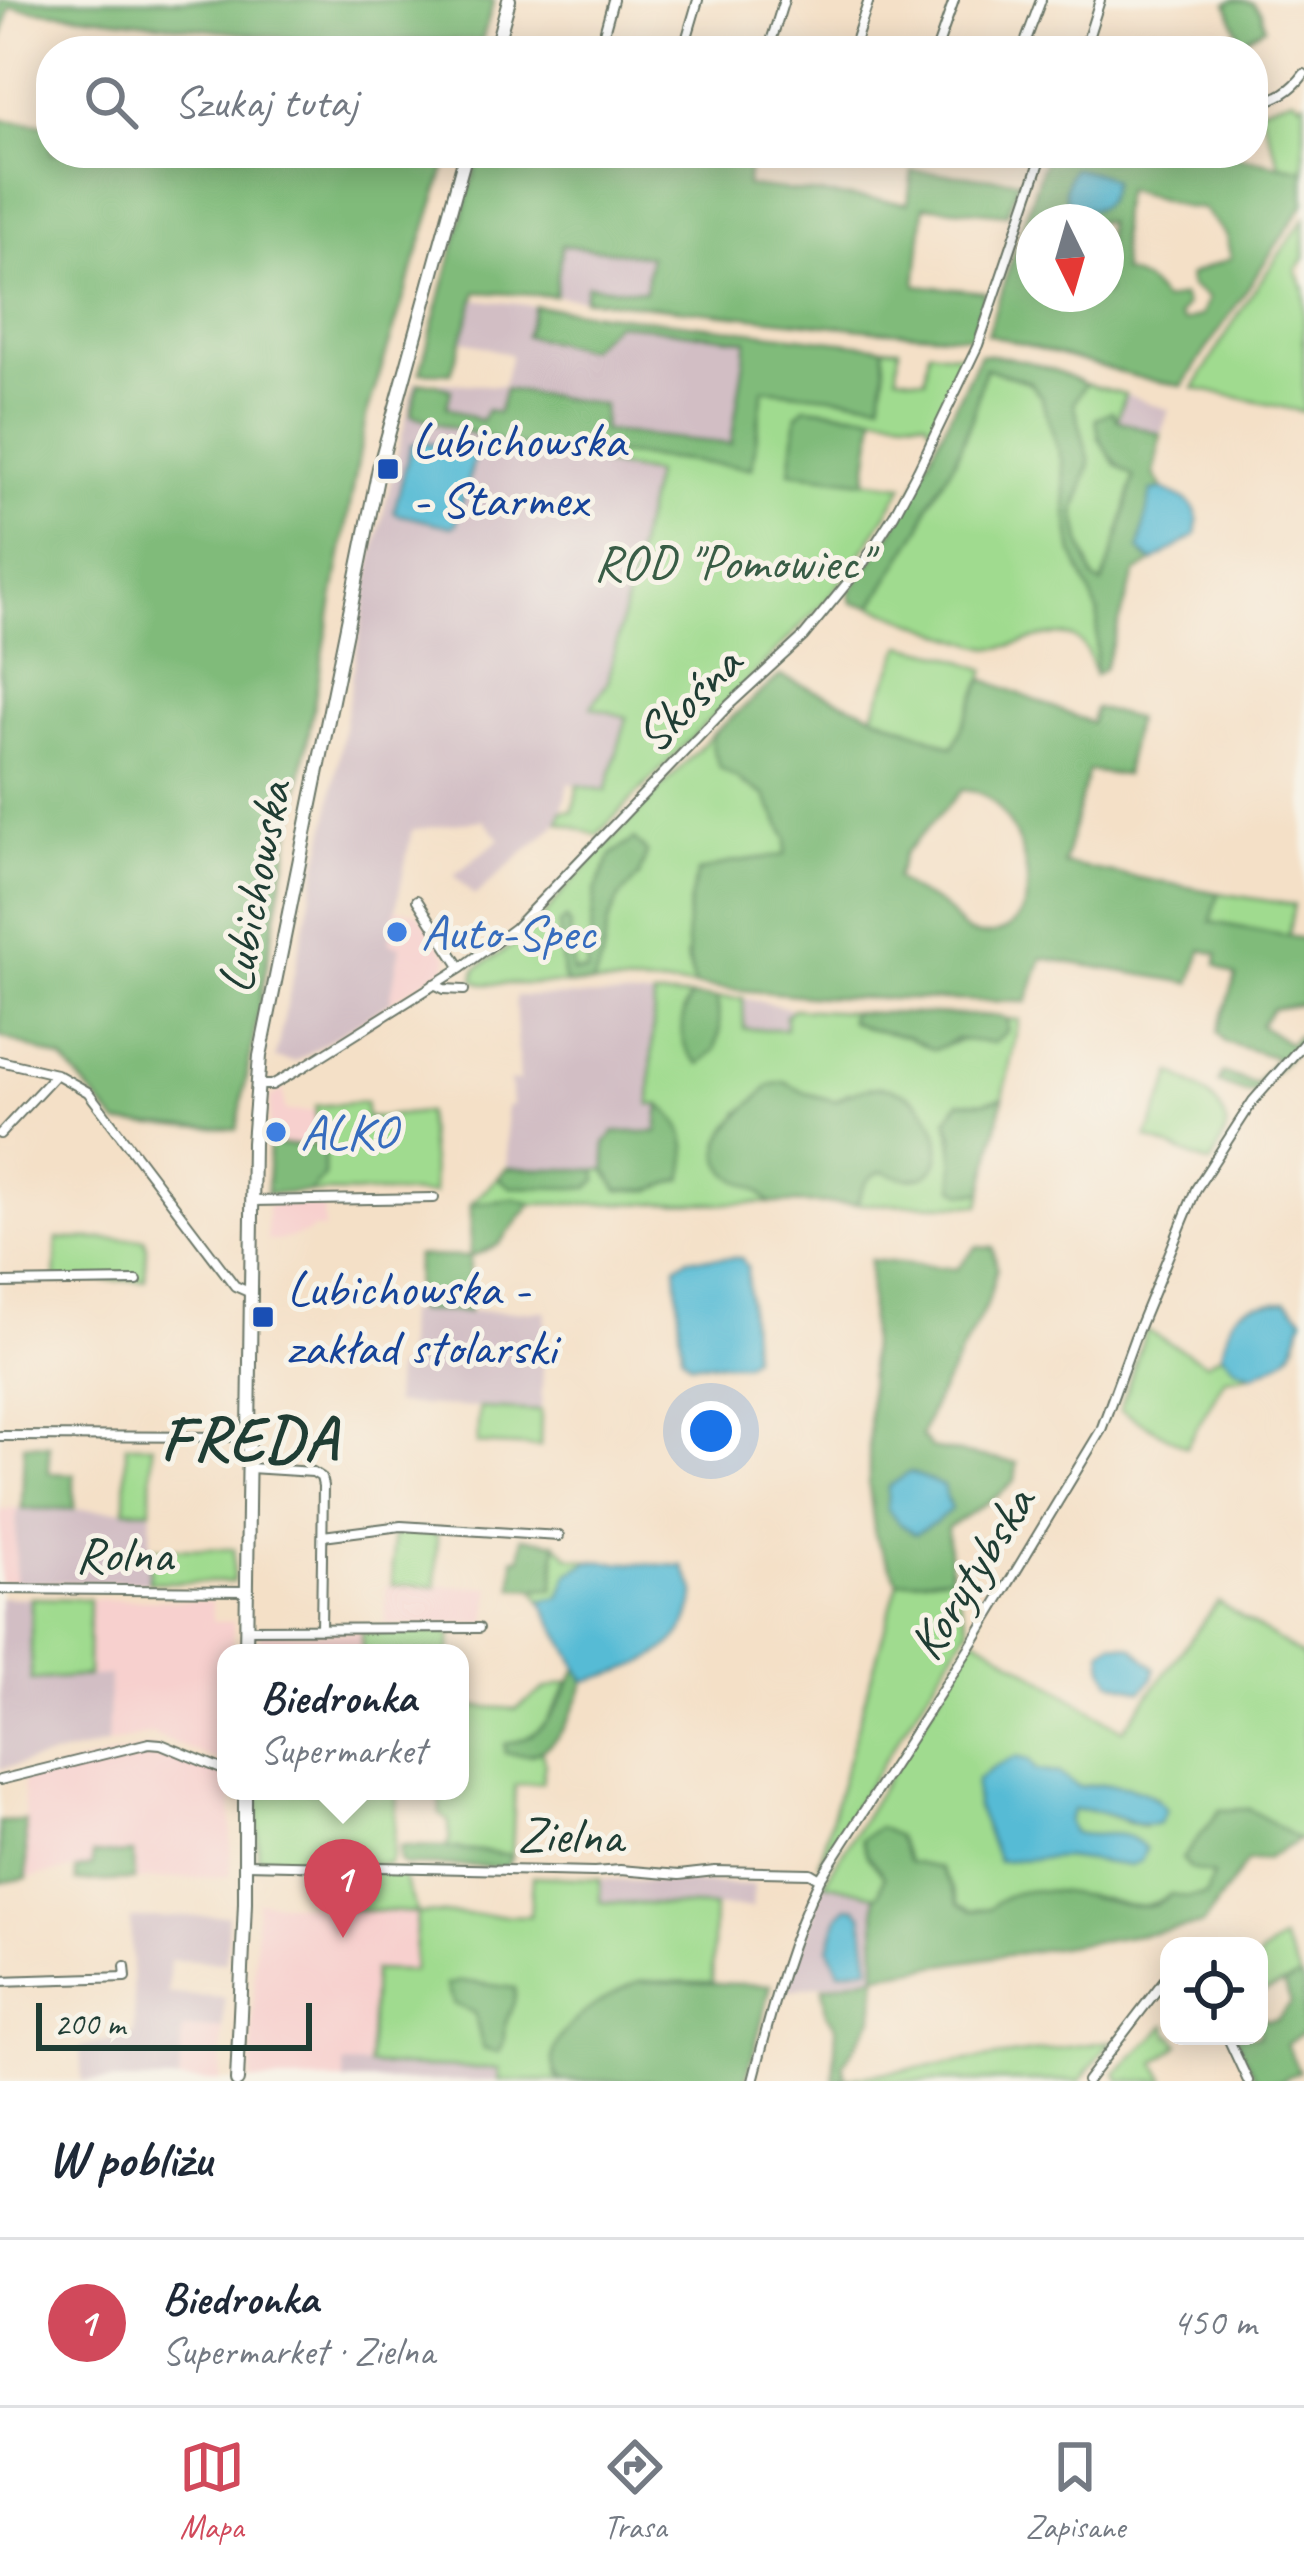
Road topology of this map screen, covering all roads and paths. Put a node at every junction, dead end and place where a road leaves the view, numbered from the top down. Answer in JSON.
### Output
{"nodes":[{"id":1,"x":509,"y":0,"type":"edge"},
{"id":2,"x":613,"y":0,"type":"edge"},
{"id":3,"x":698,"y":0,"type":"edge"},
{"id":4,"x":784,"y":0,"type":"edge"},
{"id":5,"x":869,"y":0,"type":"edge"},
{"id":6,"x":954,"y":0,"type":"edge"},
{"id":7,"x":1041,"y":0,"type":"edge"},
{"id":8,"x":1100,"y":0,"type":"edge"},
{"id":9,"x":499,"y":36,"type":"edge"},
{"id":10,"x":603,"y":36,"type":"edge"},
{"id":11,"x":687,"y":36,"type":"edge"},
{"id":12,"x":773,"y":36,"type":"edge"},
{"id":13,"x":857,"y":36,"type":"edge"},
{"id":14,"x":941,"y":36,"type":"edge"},
{"id":15,"x":1028,"y":36,"type":"edge"},
{"id":16,"x":1089,"y":36,"type":"edge"},
{"id":17,"x":1304,"y":74,"type":"edge"},
{"id":18,"x":1268,"y":102,"type":"edge"},
{"id":19,"x":462,"y":168,"type":"edge"},
{"id":20,"x":1038,"y":168,"type":"edge"},
{"id":21,"x":417,"y":900,"type":"dead end"},
{"id":22,"x":461,"y":968,"type":"junction"},
{"id":23,"x":434,"y":983,"type":"junction"},
{"id":24,"x":464,"y":990,"type":"dead end"},
{"id":25,"x":1304,"y":1043,"type":"edge"},
{"id":26,"x":0,"y":1060,"type":"edge"},
{"id":27,"x":56,"y":1074,"type":"junction"},
{"id":28,"x":256,"y":1085,"type":"junction"},
{"id":29,"x":0,"y":1134,"type":"edge"},
{"id":30,"x":434,"y":1198,"type":"dead end"},
{"id":31,"x":252,"y":1202,"type":"junction"},
{"id":32,"x":137,"y":1281,"type":"dead end"},
{"id":33,"x":0,"y":1283,"type":"edge"},
{"id":34,"x":251,"y":1293,"type":"junction"},
{"id":35,"x":0,"y":1436,"type":"edge"},
{"id":36,"x":250,"y":1437,"type":"junction"},
{"id":37,"x":250,"y":1468,"type":"junction"},
{"id":38,"x":323,"y":1536,"type":"junction"},
{"id":39,"x":559,"y":1536,"type":"dead end"},
{"id":40,"x":0,"y":1589,"type":"edge"},
{"id":41,"x":247,"y":1591,"type":"junction"},
{"id":42,"x":479,"y":1628,"type":"dead end"},
{"id":43,"x":246,"y":1629,"type":"junction"},
{"id":44,"x":321,"y":1629,"type":"junction"},
{"id":45,"x":246,"y":1644,"type":"edge"},
{"id":46,"x":217,"y":1767,"type":"edge"},
{"id":47,"x":0,"y":1780,"type":"edge"},
{"id":48,"x":245,"y":1800,"type":"edge"},
{"id":49,"x":245,"y":1864,"type":"junction"},
{"id":50,"x":820,"y":1879,"type":"junction"},
{"id":51,"x":125,"y":1966,"type":"dead end"},
{"id":52,"x":0,"y":1981,"type":"edge"},
{"id":53,"x":1160,"y":1986,"type":"edge"},
{"id":54,"x":1231,"y":2045,"type":"edge"},
{"id":55,"x":237,"y":2081,"type":"edge"},
{"id":56,"x":753,"y":2081,"type":"edge"},
{"id":57,"x":1087,"y":2081,"type":"edge"},
{"id":58,"x":1248,"y":2081,"type":"edge"}],
"edges":[{"from":1,"to":9,"type":"street"},
{"from":2,"to":10,"type":"street"},
{"from":3,"to":11,"type":"street"},
{"from":4,"to":12,"type":"street"},
{"from":5,"to":13,"type":"street"},
{"from":6,"to":14,"type":"street"},
{"from":7,"to":15,"type":"street"},
{"from":8,"to":16,"type":"street"},
{"from":17,"to":18,"type":"street"},
{"from":19,"to":28,"type":"street","name":"Lubichowska"},
{"from":20,"to":22,"type":"street","name":"Skośna"},
{"from":21,"to":22,"type":"street"},
{"from":22,"to":23,"type":"street","name":"Skośna"},
{"from":23,"to":24,"type":"street"},
{"from":23,"to":28,"type":"street","name":"Skośna"},
{"from":25,"to":50,"type":"street","name":"Korytybska"},
{"from":26,"to":27,"type":"street"},
{"from":27,"to":29,"type":"street"},
{"from":27,"to":34,"type":"street"},
{"from":28,"to":31,"type":"street","name":"Lubichowska"},
{"from":30,"to":31,"type":"street"},
{"from":31,"to":34,"type":"street","name":"Lubichowska"},
{"from":32,"to":33,"type":"street"},
{"from":34,"to":36,"type":"street","name":"Lubichowska"},
{"from":35,"to":36,"type":"street"},
{"from":36,"to":37,"type":"street","name":"Lubichowska"},
{"from":37,"to":38,"type":"street"},
{"from":37,"to":41,"type":"street","name":"Lubichowska"},
{"from":38,"to":39,"type":"street"},
{"from":38,"to":44,"type":"street"},
{"from":40,"to":41,"type":"street","name":"Rolna"},
{"from":41,"to":43,"type":"street","name":"Lubichowska"},
{"from":42,"to":44,"type":"street"},
{"from":43,"to":44,"type":"street"},
{"from":43,"to":45,"type":"street","name":"Lubichowska"},
{"from":46,"to":47,"type":"street"},
{"from":48,"to":49,"type":"street"},
{"from":49,"to":50,"type":"street","name":"Zielna"},
{"from":49,"to":55,"type":"street"},
{"from":50,"to":56,"type":"street","name":"Korytybska"},
{"from":51,"to":52,"type":"street"},
{"from":53,"to":57,"type":"street"},
{"from":54,"to":58,"type":"street"}]}
